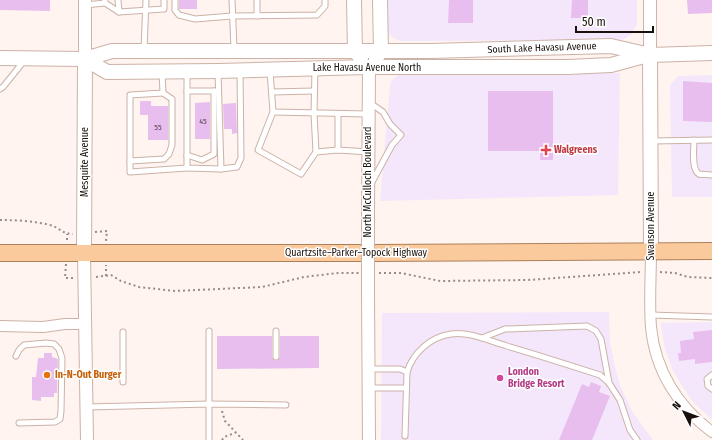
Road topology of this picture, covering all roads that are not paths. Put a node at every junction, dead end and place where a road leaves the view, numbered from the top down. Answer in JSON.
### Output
{"nodes":[{"id":1,"x":118,"y":0,"type":"edge"},
{"id":2,"x":146,"y":0,"type":"edge"},
{"id":3,"x":164,"y":0,"type":"edge"},
{"id":4,"x":175,"y":0,"type":"edge"},
{"id":5,"x":232,"y":0,"type":"edge"},
{"id":6,"x":254,"y":0,"type":"edge"},
{"id":7,"x":324,"y":0,"type":"edge"},
{"id":8,"x":354,"y":0,"type":"edge"},
{"id":9,"x":380,"y":0,"type":"edge"},
{"id":10,"x":650,"y":0,"type":"edge"},
{"id":11,"x":105,"y":2,"type":"edge"},
{"id":12,"x":257,"y":2,"type":"edge"},
{"id":13,"x":85,"y":3,"type":"edge"},
{"id":14,"x":146,"y":11,"type":"junction"},
{"id":15,"x":119,"y":12,"type":"junction"},
{"id":16,"x":232,"y":16,"type":"junction"},
{"id":17,"x":257,"y":16,"type":"junction"},
{"id":18,"x":355,"y":51,"type":"junction"},
{"id":19,"x":376,"y":51,"type":"junction"},
{"id":20,"x":144,"y":52,"type":"junction"},
{"id":21,"x":234,"y":52,"type":"junction"},
{"id":22,"x":712,"y":53,"type":"edge"},
{"id":23,"x":650,"y":55,"type":"junction"},
{"id":24,"x":0,"y":58,"type":"edge"},
{"id":25,"x":26,"y":58,"type":"junction"},
{"id":26,"x":85,"y":59,"type":"junction"},
{"id":27,"x":315,"y":68,"type":"junction"},
{"id":28,"x":369,"y":68,"type":"junction"},
{"id":29,"x":240,"y":70,"type":"junction"},
{"id":30,"x":270,"y":70,"type":"junction"},
{"id":31,"x":162,"y":71,"type":"junction"},
{"id":32,"x":187,"y":71,"type":"junction"},
{"id":33,"x":218,"y":71,"type":"junction"},
{"id":34,"x":0,"y":89,"type":"edge"},
{"id":35,"x":187,"y":91,"type":"junction"},
{"id":36,"x":216,"y":91,"type":"junction"},
{"id":37,"x":314,"y":91,"type":"junction"},
{"id":38,"x":272,"y":92,"type":"junction"},
{"id":39,"x":163,"y":93,"type":"junction"},
{"id":40,"x":369,"y":108,"type":"junction"},
{"id":41,"x":273,"y":112,"type":"junction"},
{"id":42,"x":314,"y":113,"type":"junction"},
{"id":43,"x":338,"y":114,"type":"junction"},
{"id":44,"x":694,"y":140,"type":"junction"},
{"id":45,"x":712,"y":140,"type":"edge"},
{"id":46,"x":651,"y":141,"type":"junction"},
{"id":47,"x":338,"y":150,"type":"junction"},
{"id":48,"x":316,"y":152,"type":"junction"},
{"id":49,"x":368,"y":152,"type":"junction"},
{"id":50,"x":187,"y":155,"type":"junction"},
{"id":51,"x":130,"y":161,"type":"junction"},
{"id":52,"x":187,"y":168,"type":"junction"},
{"id":53,"x":221,"y":169,"type":"junction"},
{"id":54,"x":712,"y":174,"type":"edge"},
{"id":55,"x":368,"y":188,"type":"junction"},
{"id":56,"x":651,"y":251,"type":"junction"},
{"id":57,"x":712,"y":251,"type":"edge"},
{"id":58,"x":0,"y":253,"type":"edge"},
{"id":59,"x":84,"y":254,"type":"junction"},
{"id":60,"x":651,"y":315,"type":"junction"},
{"id":61,"x":712,"y":317,"type":"edge"},
{"id":62,"x":86,"y":324,"type":"junction"},
{"id":63,"x":0,"y":326,"type":"edge"},
{"id":64,"x":209,"y":331,"type":"dead end"},
{"id":65,"x":276,"y":331,"type":"dead end"},
{"id":66,"x":123,"y":332,"type":"dead end"},
{"id":67,"x":482,"y":338,"type":"junction"},
{"id":68,"x":16,"y":356,"type":"dead end"},
{"id":69,"x":276,"y":357,"type":"dead end"},
{"id":70,"x":369,"y":369,"type":"junction"},
{"id":71,"x":406,"y":372,"type":"junction"},
{"id":72,"x":712,"y":375,"type":"edge"},
{"id":73,"x":123,"y":382,"type":"dead end"},
{"id":74,"x":610,"y":383,"type":"junction"},
{"id":75,"x":369,"y":388,"type":"junction"},
{"id":76,"x":406,"y":388,"type":"junction"},
{"id":77,"x":712,"y":389,"type":"edge"},
{"id":78,"x":209,"y":404,"type":"junction"},
{"id":79,"x":286,"y":405,"type":"dead end"},
{"id":80,"x":87,"y":407,"type":"junction"},
{"id":81,"x":19,"y":424,"type":"dead end"},
{"id":82,"x":712,"y":432,"type":"edge"},
{"id":83,"x":405,"y":436,"type":"dead end"},
{"id":84,"x":87,"y":440,"type":"edge"},
{"id":85,"x":209,"y":440,"type":"edge"},
{"id":86,"x":369,"y":440,"type":"edge"},
{"id":87,"x":637,"y":440,"type":"edge"}],
"edges":[{"from":1,"to":15,"type":"lane"},
{"from":2,"to":14,"type":"lane"},
{"from":3,"to":14,"type":"lane"},
{"from":4,"to":16,"type":"lane"},
{"from":5,"to":16,"type":"lane"},
{"from":6,"to":12,"type":"lane"},
{"from":7,"to":17,"type":"lane"},
{"from":8,"to":18,"type":"main road"},
{"from":9,"to":19,"type":"main road"},
{"from":10,"to":23,"type":"street","name":"Swanson Avenue"},
{"from":11,"to":13,"type":"lane"},
{"from":11,"to":15,"type":"lane"},
{"from":12,"to":17,"type":"lane"},
{"from":13,"to":26,"type":"street","name":"Mesquite Avenue"},
{"from":14,"to":15,"type":"lane"},
{"from":14,"to":20,"type":"lane"},
{"from":16,"to":17,"type":"lane"},
{"from":16,"to":21,"type":"lane"},
{"from":18,"to":19,"type":"main road","name":"Lake Havasu Avenue North"},
{"from":18,"to":21,"type":"main road","name":"Lake Havasu Avenue North"},
{"from":18,"to":28,"type":"main road"},
{"from":19,"to":23,"type":"main road","name":"South Lake Havasu Avenue"},
{"from":19,"to":28,"type":"main road"},
{"from":20,"to":21,"type":"main road","name":"Lake Havasu Avenue North"},
{"from":20,"to":26,"type":"main road","name":"Lake Havasu Avenue North"},
{"from":22,"to":23,"type":"main road","name":"South Lake Havasu Avenue"},
{"from":23,"to":28,"type":"main road","name":"Lake Havasu Avenue North"},
{"from":23,"to":46,"type":"main road","name":"Swanson Avenue"},
{"from":24,"to":25,"type":"main road","name":"Lake Havasu Avenue North"},
{"from":25,"to":26,"type":"main road","name":"Lake Havasu Avenue North"},
{"from":25,"to":34,"type":"lane"},
{"from":26,"to":31,"type":"main road","name":"Lake Havasu Avenue North"},
{"from":26,"to":59,"type":"main road","name":"Mesquite Avenue"},
{"from":27,"to":28,"type":"main road","name":"Lake Havasu Avenue North"},
{"from":27,"to":30,"type":"main road","name":"Lake Havasu Avenue North"},
{"from":27,"to":37,"type":"lane"},
{"from":28,"to":40,"type":"street","name":"North McCulloch Boulevard"},
{"from":29,"to":30,"type":"main road","name":"Lake Havasu Avenue North"},
{"from":29,"to":33,"type":"main road","name":"Lake Havasu Avenue North"},
{"from":29,"to":53,"type":"lane"},
{"from":30,"to":38,"type":"lane"},
{"from":31,"to":32,"type":"main road","name":"Lake Havasu Avenue North"},
{"from":31,"to":39,"type":"lane"},
{"from":32,"to":33,"type":"main road","name":"Lake Havasu Avenue North"},
{"from":32,"to":35,"type":"lane"},
{"from":33,"to":36,"type":"lane"},
{"from":35,"to":36,"type":"lane"},
{"from":35,"to":50,"type":"lane"},
{"from":36,"to":50,"type":"lane"},
{"from":36,"to":53,"type":"lane"},
{"from":37,"to":38,"type":"lane"},
{"from":37,"to":42,"type":"lane"},
{"from":38,"to":41,"type":"lane"},
{"from":39,"to":51,"type":"lane"},
{"from":39,"to":51,"type":"lane"},
{"from":40,"to":43,"type":"lane"},
{"from":40,"to":49,"type":"street","name":"North McCulloch Boulevard"},
{"from":40,"to":55,"type":"lane"},
{"from":41,"to":42,"type":"lane"},
{"from":41,"to":48,"type":"lane"},
{"from":42,"to":43,"type":"lane"},
{"from":42,"to":48,"type":"lane"},
{"from":43,"to":47,"type":"lane"},
{"from":44,"to":45,"type":"lane"},
{"from":44,"to":46,"type":"lane"},
{"from":44,"to":54,"type":"lane"},
{"from":46,"to":56,"type":"main road","name":"Swanson Avenue"},
{"from":47,"to":48,"type":"lane"},
{"from":47,"to":49,"type":"lane"},
{"from":49,"to":55,"type":"street","name":"North McCulloch Boulevard"},
{"from":50,"to":52,"type":"lane"},
{"from":51,"to":52,"type":"lane"},
{"from":52,"to":53,"type":"lane"},
{"from":55,"to":70,"type":"street","name":"North McCulloch Boulevard","bridge":true},
{"from":56,"to":57,"type":"highway","name":"Quartzsite–Parker–Topock Highway"},
{"from":56,"to":59,"type":"highway","name":"Quartzsite–Parker–Topock Highway"},
{"from":56,"to":60,"type":"street","name":"Swanson Avenue"},
{"from":58,"to":59,"type":"highway","name":"Quartzsite–Parker–Topock Highway"},
{"from":59,"to":62,"type":"street","name":"Mesquite Avenue"},
{"from":60,"to":61,"type":"lane"},
{"from":60,"to":82,"type":"street","name":"Swanson Avenue"},
{"from":62,"to":63,"type":"street"},
{"from":62,"to":80,"type":"street","name":"Mesquite Avenue"},
{"from":64,"to":78,"type":"lane"},
{"from":65,"to":69,"type":"lane"},
{"from":66,"to":73,"type":"lane"},
{"from":67,"to":71,"type":"lane"},
{"from":67,"to":74,"type":"lane"},
{"from":67,"to":74,"type":"lane"},
{"from":68,"to":81,"type":"lane"},
{"from":70,"to":71,"type":"lane"},
{"from":70,"to":75,"type":"street","name":"North McCulloch Boulevard"},
{"from":71,"to":76,"type":"lane"},
{"from":72,"to":77,"type":"lane"},
{"from":74,"to":87,"type":"lane"},
{"from":75,"to":76,"type":"lane"},
{"from":75,"to":86,"type":"street","name":"North McCulloch Boulevard"},
{"from":76,"to":83,"type":"lane"},
{"from":78,"to":79,"type":"lane"},
{"from":78,"to":80,"type":"lane"},
{"from":78,"to":85,"type":"lane"},
{"from":80,"to":84,"type":"street","name":"Mesquite Avenue"}]}
